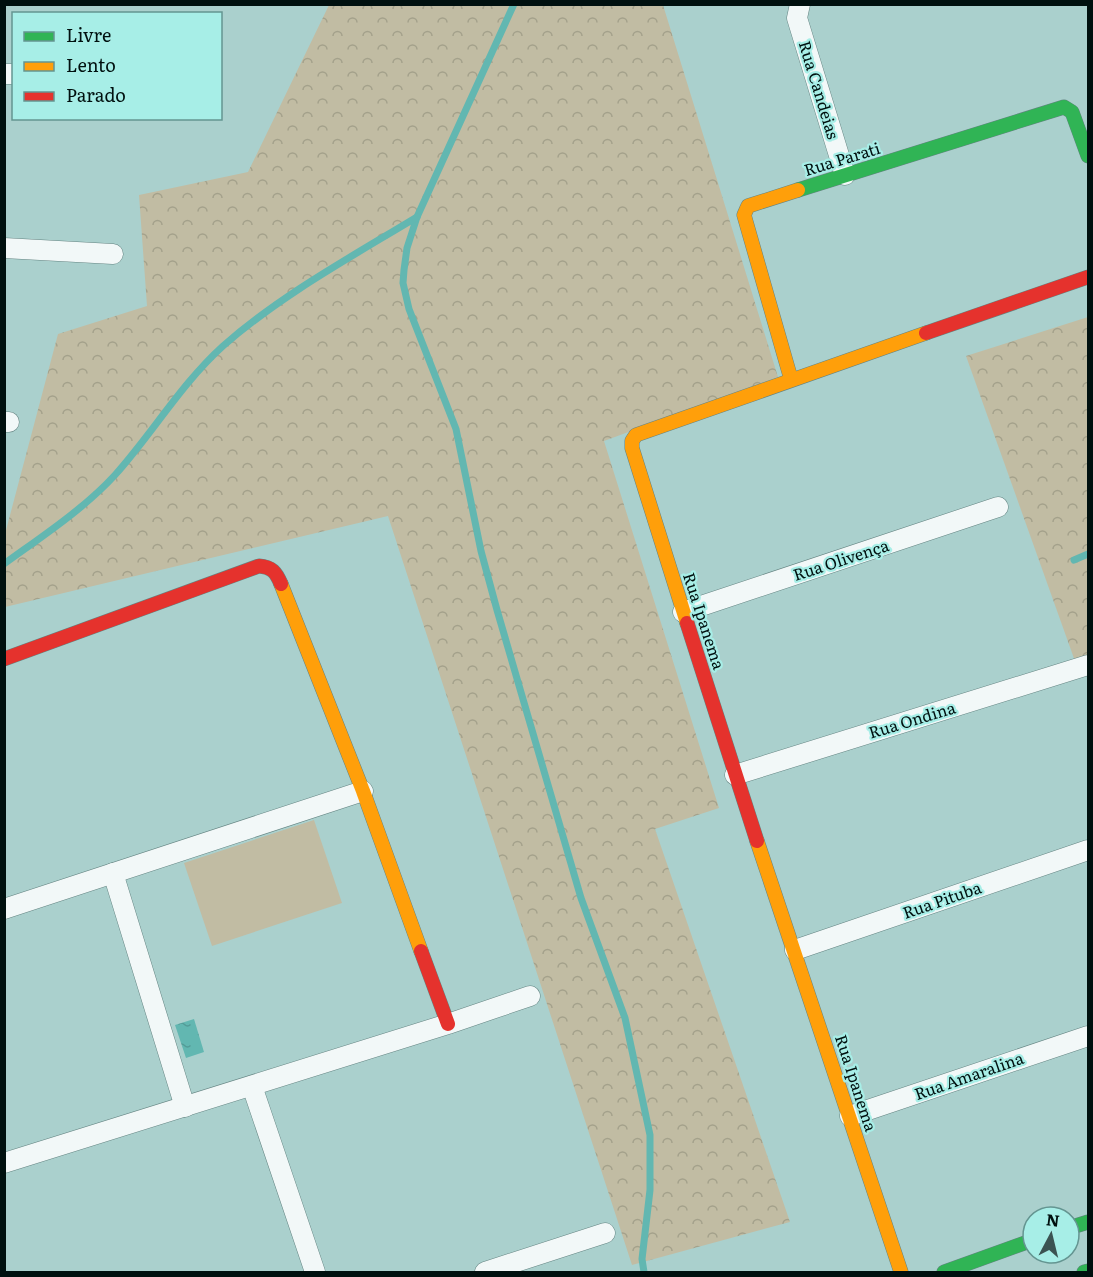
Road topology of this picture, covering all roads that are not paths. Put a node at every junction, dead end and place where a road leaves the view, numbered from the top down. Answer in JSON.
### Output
{"nodes":[{"id":1,"x":800,"y":4,"type":"edge"},
{"id":2,"x":1089,"y":156,"type":"edge"},
{"id":3,"x":845,"y":175,"type":"junction"},
{"id":4,"x":4,"y":248,"type":"edge"},
{"id":5,"x":113,"y":254,"type":"dead end"},
{"id":6,"x":1089,"y":277,"type":"edge"},
{"id":7,"x":792,"y":379,"type":"junction"},
{"id":8,"x":998,"y":507,"type":"dead end"},
{"id":9,"x":683,"y":612,"type":"junction"},
{"id":10,"x":4,"y":659,"type":"edge"},
{"id":11,"x":1089,"y":665,"type":"edge"},
{"id":12,"x":735,"y":775,"type":"junction"},
{"id":13,"x":363,"y":791,"type":"junction"},
{"id":14,"x":1089,"y":850,"type":"edge"},
{"id":15,"x":113,"y":873,"type":"junction"},
{"id":16,"x":4,"y":909,"type":"edge"},
{"id":17,"x":795,"y":950,"type":"junction"},
{"id":18,"x":530,"y":996,"type":"dead end"},
{"id":19,"x":448,"y":1024,"type":"junction"},
{"id":20,"x":1089,"y":1036,"type":"edge"},
{"id":21,"x":252,"y":1086,"type":"junction"},
{"id":22,"x":185,"y":1107,"type":"junction"},
{"id":23,"x":850,"y":1116,"type":"junction"},
{"id":24,"x":4,"y":1163,"type":"edge"},
{"id":25,"x":605,"y":1233,"type":"dead end"},
{"id":26,"x":1021,"y":1244,"type":"edge"},
{"id":27,"x":1089,"y":1271,"type":"edge"},
{"id":28,"x":315,"y":1272,"type":"edge"},
{"id":29,"x":485,"y":1272,"type":"edge"},
{"id":30,"x":901,"y":1272,"type":"edge"},
{"id":31,"x":944,"y":1272,"type":"edge"},
{"id":32,"x":1084,"y":1272,"type":"edge"}],
"edges":[{"from":1,"to":3,"type":"street","name":"Rua Candeias"},
{"from":2,"to":3,"type":"street","name":"Rua Parati"},
{"from":3,"to":7,"type":"street","name":"Rua Parati"},
{"from":4,"to":5,"type":"street"},
{"from":6,"to":7,"type":"street","name":"Rua Ipanema"},
{"from":7,"to":9,"type":"street","name":"Rua Ipanema"},
{"from":8,"to":9,"type":"street","name":"Rua Olivença"},
{"from":9,"to":12,"type":"street","name":"Rua Ipanema"},
{"from":10,"to":13,"type":"street"},
{"from":11,"to":12,"type":"street","name":"Rua Ondina"},
{"from":12,"to":17,"type":"street","name":"Rua Ipanema"},
{"from":13,"to":15,"type":"street"},
{"from":13,"to":19,"type":"street"},
{"from":14,"to":17,"type":"street","name":"Rua Pituba"},
{"from":15,"to":16,"type":"street"},
{"from":15,"to":22,"type":"street"},
{"from":17,"to":23,"type":"street","name":"Rua Ipanema"},
{"from":18,"to":19,"type":"street"},
{"from":19,"to":21,"type":"street"},
{"from":20,"to":23,"type":"street","name":"Rua Amaralina"},
{"from":21,"to":22,"type":"street"},
{"from":21,"to":28,"type":"street"},
{"from":22,"to":24,"type":"street"},
{"from":23,"to":30,"type":"street","name":"Rua Ipanema"},
{"from":25,"to":29,"type":"street"},
{"from":26,"to":31,"type":"street"},
{"from":27,"to":32,"type":"street"}]}
